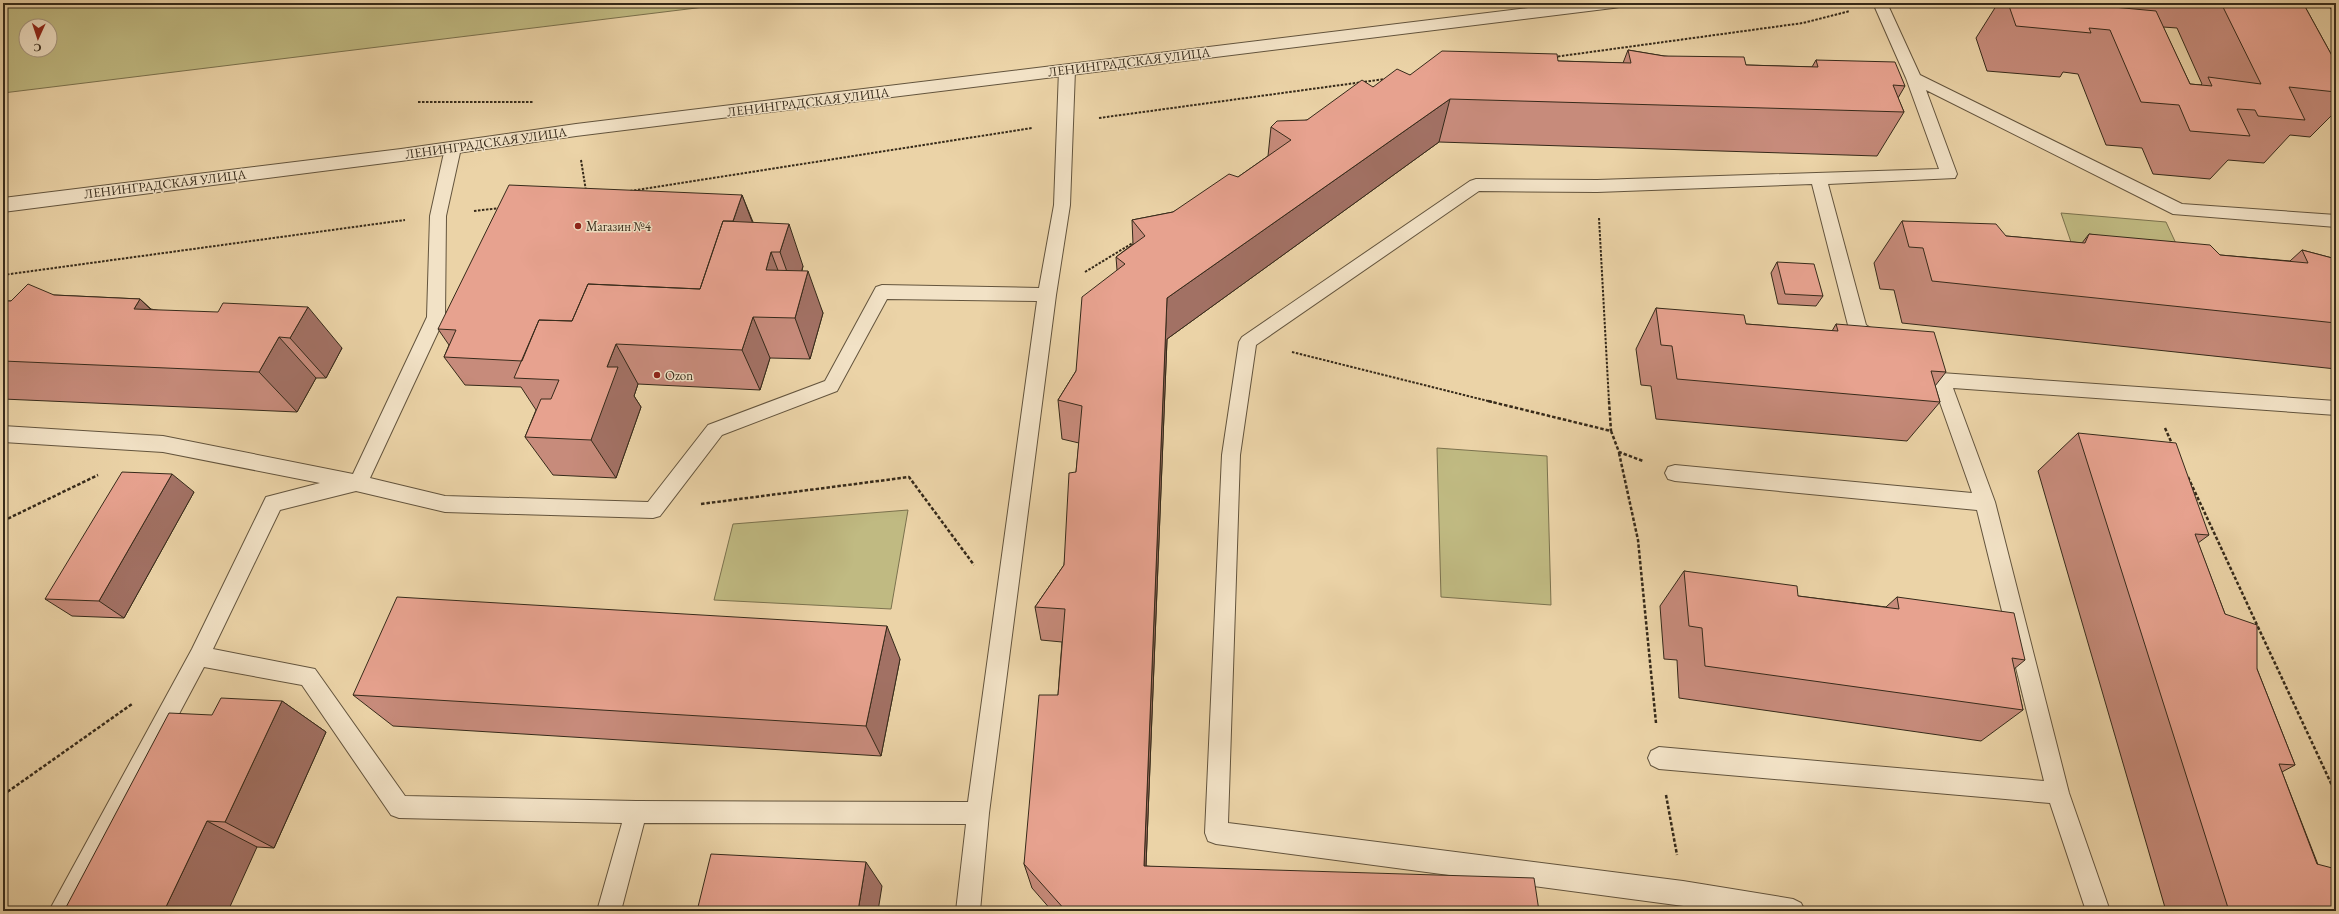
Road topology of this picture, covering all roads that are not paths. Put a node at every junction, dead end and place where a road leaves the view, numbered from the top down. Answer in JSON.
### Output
{"nodes":[{"id":1,"x":1613,"y":3,"type":"edge"},
{"id":2,"x":1880,"y":3,"type":"edge"},
{"id":3,"x":1067,"y":70,"type":"junction"},
{"id":4,"x":1914,"y":78,"type":"junction"},
{"id":5,"x":453,"y":148,"type":"junction"},
{"id":6,"x":1819,"y":180,"type":"junction"},
{"id":7,"x":3,"y":205,"type":"edge"},
{"id":8,"x":2336,"y":221,"type":"edge"},
{"id":9,"x":1047,"y":295,"type":"junction"},
{"id":10,"x":1890,"y":349,"type":"edge"},
{"id":11,"x":2336,"y":408,"type":"edge"},
{"id":12,"x":3,"y":434,"type":"edge"},
{"id":13,"x":1675,"y":473,"type":"road end"},
{"id":14,"x":358,"y":483,"type":"junction"},
{"id":15,"x":1985,"y":502,"type":"junction"},
{"id":16,"x":199,"y":656,"type":"junction"},
{"id":17,"x":1660,"y":758,"type":"road end"},
{"id":18,"x":2058,"y":793,"type":"junction"},
{"id":19,"x":636,"y":812,"type":"junction"},
{"id":20,"x":978,"y":813,"type":"junction"},
{"id":21,"x":61,"y":911,"type":"edge"},
{"id":22,"x":609,"y":911,"type":"edge"},
{"id":23,"x":968,"y":911,"type":"edge"},
{"id":24,"x":1793,"y":911,"type":"edge"},
{"id":25,"x":2098,"y":911,"type":"edge"}],
"edges":[{"from":1,"to":3,"type":"street","name":"ЛЕНИНГРАДСКАЯ УЛИЦА"},
{"from":2,"to":4,"type":"lane"},
{"from":3,"to":5,"type":"street","name":"ЛЕНИНГРАДСКАЯ УЛИЦА"},
{"from":3,"to":9,"type":"lane"},
{"from":4,"to":6,"type":"lane"},
{"from":4,"to":8,"type":"lane"},
{"from":5,"to":7,"type":"street","name":"ЛЕНИНГРАДСКАЯ УЛИЦА"},
{"from":5,"to":14,"type":"lane"},
{"from":6,"to":10,"type":"lane"},
{"from":6,"to":24,"type":"lane"},
{"from":9,"to":14,"type":"lane"},
{"from":9,"to":20,"type":"lane"},
{"from":11,"to":15,"type":"lane"},
{"from":12,"to":14,"type":"lane"},
{"from":13,"to":15,"type":"lane"},
{"from":14,"to":16,"type":"lane"},
{"from":15,"to":18,"type":"lane"},
{"from":16,"to":19,"type":"lane"},
{"from":16,"to":21,"type":"lane"},
{"from":17,"to":18,"type":"lane"},
{"from":18,"to":25,"type":"lane"},
{"from":19,"to":20,"type":"lane"},
{"from":19,"to":22,"type":"lane"},
{"from":20,"to":23,"type":"lane"}]}
